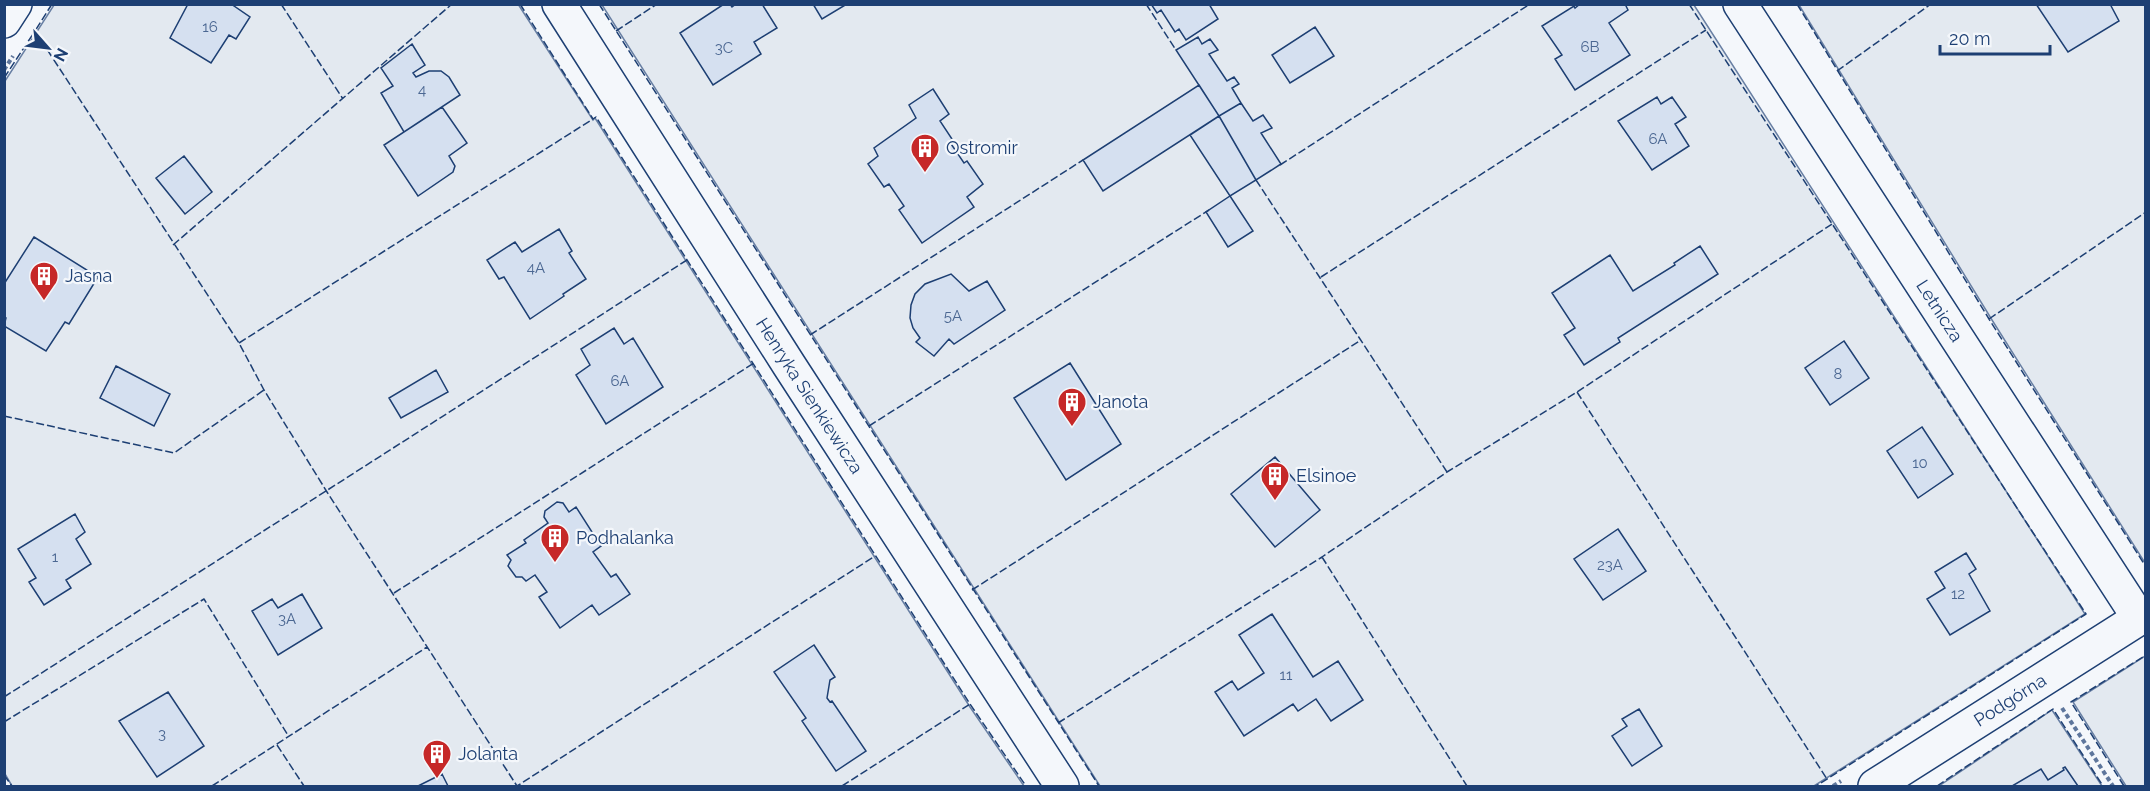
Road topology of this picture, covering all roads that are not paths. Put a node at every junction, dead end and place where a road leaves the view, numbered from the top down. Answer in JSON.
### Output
{"nodes":[{"id":1,"x":15,"y":4,"type":"edge"},
{"id":2,"x":559,"y":4,"type":"edge"},
{"id":3,"x":1740,"y":4,"type":"edge"},
{"id":4,"x":4,"y":21,"type":"edge"},
{"id":5,"x":2142,"y":616,"type":"edge"},
{"id":6,"x":1062,"y":786,"type":"edge"},
{"id":7,"x":1875,"y":786,"type":"edge"}],
"edges":[{"from":1,"to":4,"type":"street"},
{"from":2,"to":6,"type":"street","name":"Henryka Sienkiewicza"},
{"from":3,"to":5,"type":"street","name":"Letnicza"},
{"from":5,"to":7,"type":"street","name":"Podgórna"}]}
